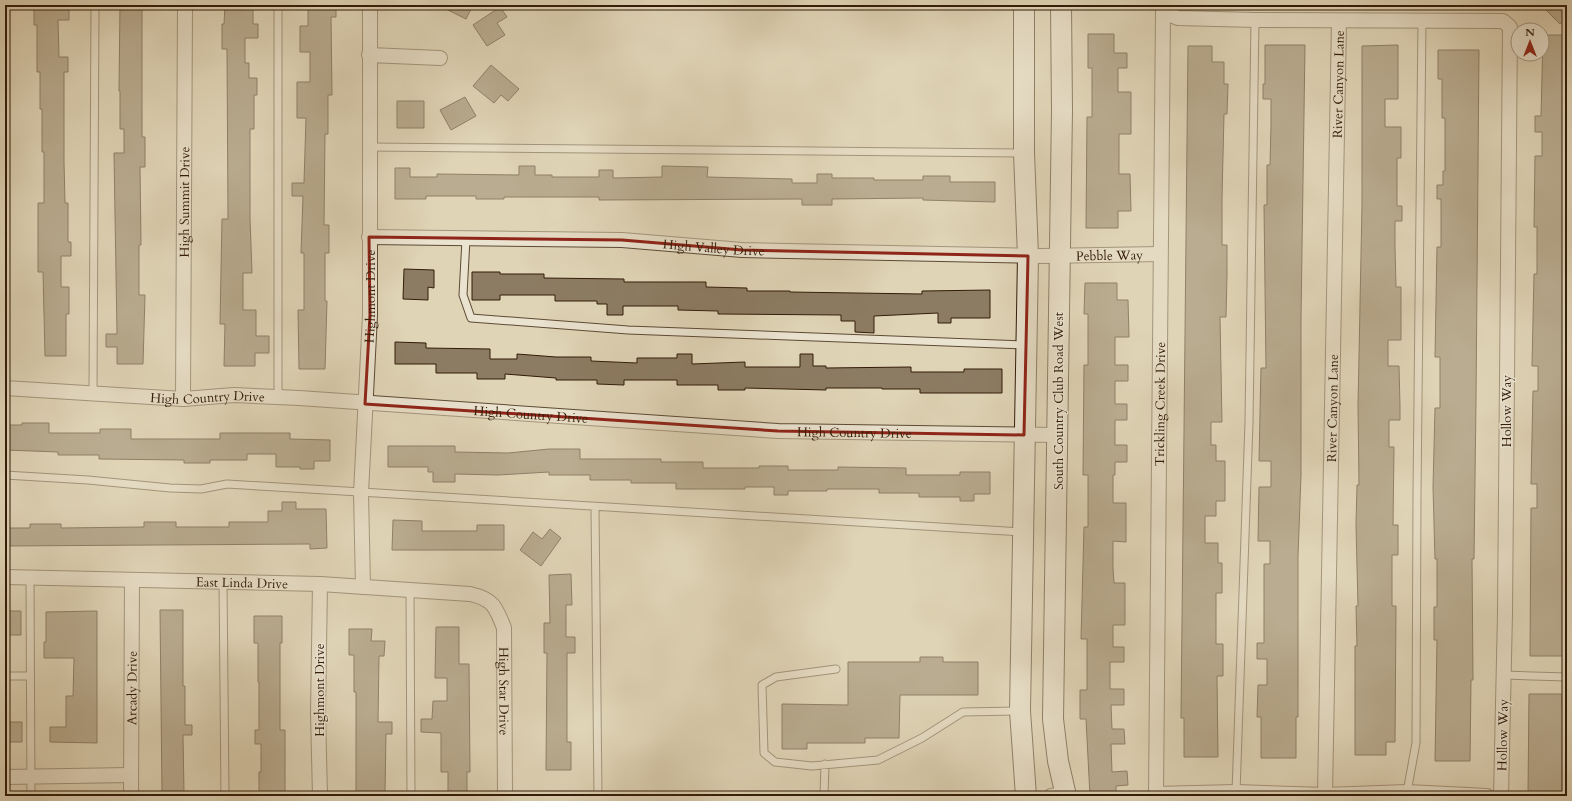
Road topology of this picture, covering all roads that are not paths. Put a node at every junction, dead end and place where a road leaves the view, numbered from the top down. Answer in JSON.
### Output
{"nodes":[{"id":1,"x":94,"y":5,"type":"edge"},
{"id":2,"x":185,"y":5,"type":"edge"},
{"id":3,"x":278,"y":5,"type":"edge"},
{"id":4,"x":370,"y":5,"type":"edge"},
{"id":5,"x":1024,"y":5,"type":"edge"},
{"id":6,"x":1061,"y":5,"type":"edge"},
{"id":7,"x":1255,"y":20,"type":"junction"},
{"id":8,"x":1339,"y":21,"type":"junction"},
{"id":9,"x":1422,"y":21,"type":"junction"},
{"id":10,"x":369,"y":56,"type":"junction"},
{"id":11,"x":440,"y":58,"type":"dead end"},
{"id":12,"x":369,"y":147,"type":"junction"},
{"id":13,"x":1024,"y":153,"type":"junction"},
{"id":14,"x":369,"y":237,"type":"junction"},
{"id":15,"x":466,"y":239,"type":"junction"},
{"id":16,"x":1160,"y":254,"type":"junction"},
{"id":17,"x":1028,"y":256,"type":"junction"},
{"id":18,"x":1059,"y":256,"type":"junction"},
{"id":19,"x":1026,"y":345,"type":"junction"},
{"id":20,"x":5,"y":388,"type":"edge"},
{"id":21,"x":93,"y":393,"type":"junction"},
{"id":22,"x":278,"y":397,"type":"junction"},
{"id":23,"x":183,"y":399,"type":"junction"},
{"id":24,"x":365,"y":404,"type":"junction"},
{"id":25,"x":1024,"y":435,"type":"junction"},
{"id":26,"x":1058,"y":435,"type":"junction"},
{"id":27,"x":5,"y":475,"type":"edge"},
{"id":28,"x":361,"y":493,"type":"junction"},
{"id":29,"x":595,"y":507,"type":"junction"},
{"id":30,"x":1023,"y":532,"type":"junction"},
{"id":31,"x":5,"y":577,"type":"edge"},
{"id":32,"x":30,"y":578,"type":"junction"},
{"id":33,"x":132,"y":580,"type":"junction"},
{"id":34,"x":223,"y":581,"type":"junction"},
{"id":35,"x":320,"y":584,"type":"junction"},
{"id":36,"x":363,"y":587,"type":"junction"},
{"id":37,"x":410,"y":590,"type":"junction"},
{"id":38,"x":479,"y":596,"type":"joint"},
{"id":39,"x":836,"y":669,"type":"dead end"},
{"id":40,"x":1503,"y":675,"type":"junction"},
{"id":41,"x":5,"y":676,"type":"edge"},
{"id":42,"x":30,"y":676,"type":"junction"},
{"id":43,"x":1567,"y":677,"type":"edge"},
{"id":44,"x":1020,"y":711,"type":"junction"},
{"id":45,"x":825,"y":764,"type":"junction"},
{"id":46,"x":132,"y":776,"type":"junction"},
{"id":47,"x":5,"y":777,"type":"edge"},
{"id":48,"x":30,"y":777,"type":"junction"},
{"id":49,"x":1236,"y":792,"type":"junction"},
{"id":50,"x":1407,"y":792,"type":"junction"},
{"id":51,"x":1061,"y":795,"type":"edge"},
{"id":52,"x":1155,"y":795,"type":"edge"},
{"id":53,"x":1325,"y":795,"type":"junction"},
{"id":54,"x":31,"y":796,"type":"edge"},
{"id":55,"x":131,"y":796,"type":"edge"},
{"id":56,"x":225,"y":796,"type":"edge"},
{"id":57,"x":320,"y":796,"type":"edge"},
{"id":58,"x":411,"y":796,"type":"edge"},
{"id":59,"x":505,"y":796,"type":"edge"},
{"id":60,"x":598,"y":796,"type":"edge"},
{"id":61,"x":824,"y":796,"type":"edge"},
{"id":62,"x":1026,"y":796,"type":"edge"},
{"id":63,"x":1487,"y":796,"type":"edge"},
{"id":64,"x":1501,"y":796,"type":"edge"}],
"edges":[{"from":1,"to":21,"type":"lane"},
{"from":2,"to":23,"type":"street","name":"High Summit Drive"},
{"from":3,"to":22,"type":"lane"},
{"from":4,"to":10,"type":"street","name":"Highmont Drive"},
{"from":5,"to":13,"type":"street"},
{"from":6,"to":18,"type":"street","name":"South Country Club Road West"},
{"from":7,"to":8,"type":"street"},
{"from":7,"to":16,"type":"street","name":"Trickling Creek Drive"},
{"from":7,"to":49,"type":"lane"},
{"from":8,"to":9,"type":"street"},
{"from":8,"to":53,"type":"street","name":"River Canyon Lane"},
{"from":9,"to":40,"type":"street","name":"Hollow Way"},
{"from":9,"to":50,"type":"lane"},
{"from":10,"to":11,"type":"street"},
{"from":10,"to":12,"type":"street","name":"Highmont Drive"},
{"from":12,"to":13,"type":"lane"},
{"from":12,"to":14,"type":"street","name":"Highmont Drive"},
{"from":13,"to":17,"type":"street"},
{"from":14,"to":15,"type":"street","name":"High Valley Drive"},
{"from":14,"to":24,"type":"street","name":"Highmont Drive"},
{"from":15,"to":17,"type":"street","name":"High Valley Drive"},
{"from":15,"to":19,"type":"lane"},
{"from":16,"to":18,"type":"street","name":"Pebble Way"},
{"from":16,"to":52,"type":"street","name":"Trickling Creek Drive"},
{"from":17,"to":18,"type":"street","name":"High Valley Drive"},
{"from":17,"to":19,"type":"street"},
{"from":18,"to":26,"type":"street","name":"South Country Club Road West"},
{"from":19,"to":25,"type":"street"},
{"from":20,"to":21,"type":"street","name":"High Country Drive"},
{"from":21,"to":23,"type":"street","name":"High Country Drive"},
{"from":22,"to":23,"type":"street","name":"High Country Drive"},
{"from":22,"to":24,"type":"street","name":"High Country Drive"},
{"from":24,"to":25,"type":"street","name":"High Country Drive"},
{"from":24,"to":28,"type":"street","name":"Highmont Drive"},
{"from":25,"to":26,"type":"street","name":"High Country Drive"},
{"from":25,"to":30,"type":"street"},
{"from":26,"to":51,"type":"street","name":"South Country Club Road West"},
{"from":27,"to":28,"type":"lane"},
{"from":28,"to":29,"type":"lane"},
{"from":28,"to":36,"type":"street","name":"Highmont Drive"},
{"from":29,"to":30,"type":"lane"},
{"from":29,"to":60,"type":"lane"},
{"from":30,"to":44,"type":"street"},
{"from":31,"to":32,"type":"street","name":"East Linda Drive"},
{"from":32,"to":33,"type":"street","name":"East Linda Drive"},
{"from":32,"to":42,"type":"lane"},
{"from":33,"to":34,"type":"street","name":"East Linda Drive"},
{"from":33,"to":46,"type":"street","name":"Arcady Drive"},
{"from":34,"to":35,"type":"street","name":"East Linda Drive"},
{"from":34,"to":56,"type":"lane"},
{"from":35,"to":36,"type":"street","name":"East Linda Drive"},
{"from":35,"to":57,"type":"street","name":"Highmont Drive"},
{"from":36,"to":37,"type":"street","name":"East Linda Drive"},
{"from":37,"to":38,"type":"street","name":"East Linda Drive"},
{"from":37,"to":58,"type":"lane"},
{"from":38,"to":59,"type":"street","name":"High Star Drive"},
{"from":39,"to":45,"type":"lane"},
{"from":40,"to":43,"type":"lane"},
{"from":40,"to":64,"type":"street","name":"Hollow Way"},
{"from":41,"to":42,"type":"lane"},
{"from":42,"to":48,"type":"lane"},
{"from":44,"to":45,"type":"lane"},
{"from":44,"to":62,"type":"street"},
{"from":45,"to":61,"type":"lane"},
{"from":46,"to":48,"type":"street"},
{"from":46,"to":55,"type":"street","name":"Arcady Drive"},
{"from":47,"to":48,"type":"street"},
{"from":48,"to":54,"type":"lane"},
{"from":49,"to":52,"type":"street"},
{"from":49,"to":53,"type":"street"},
{"from":50,"to":53,"type":"street"},
{"from":50,"to":63,"type":"street"}]}
